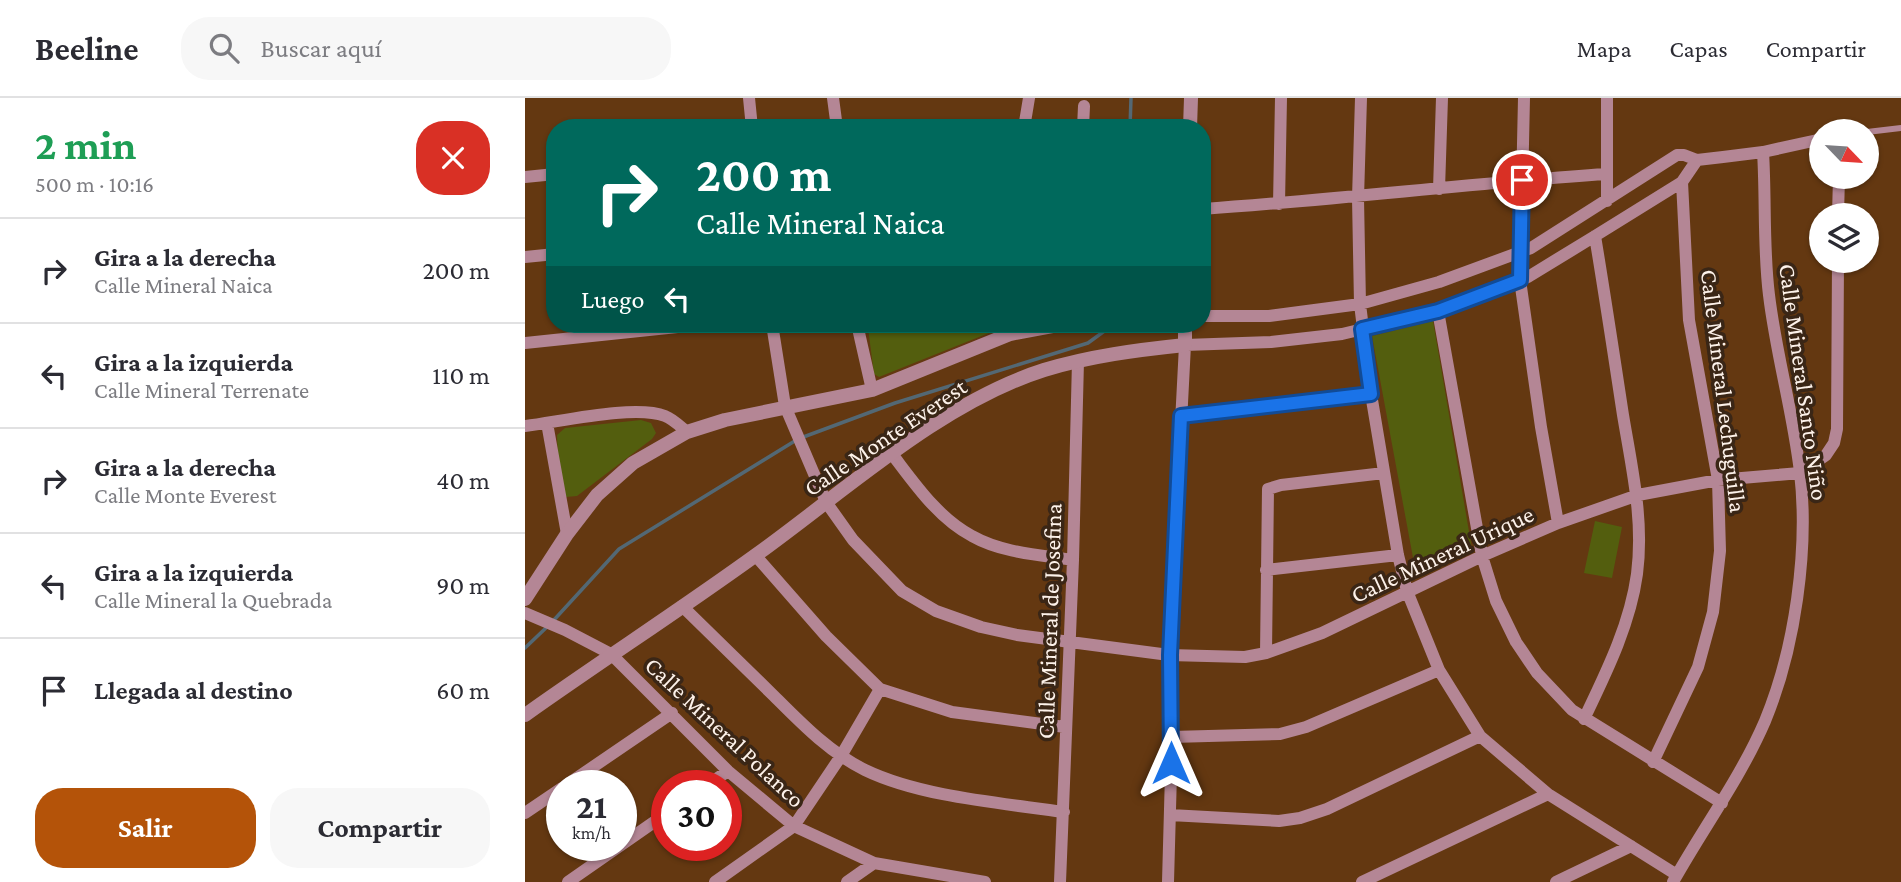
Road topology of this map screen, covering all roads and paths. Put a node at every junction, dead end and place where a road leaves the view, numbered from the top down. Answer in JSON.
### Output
{"nodes":[{"id":1,"x":749,"y":98,"type":"edge"},
{"id":2,"x":833,"y":98,"type":"edge"},
{"id":3,"x":1030,"y":98,"type":"edge"},
{"id":4,"x":1191,"y":98,"type":"edge"},
{"id":5,"x":1281,"y":98,"type":"edge"},
{"id":6,"x":1361,"y":98,"type":"edge"},
{"id":7,"x":1442,"y":98,"type":"edge"},
{"id":8,"x":1524,"y":98,"type":"edge"},
{"id":9,"x":1608,"y":98,"type":"edge"},
{"id":10,"x":1084,"y":106,"type":"dead end"},
{"id":11,"x":751,"y":119,"type":"edge"},
{"id":12,"x":836,"y":119,"type":"edge"},
{"id":13,"x":1026,"y":119,"type":"edge"},
{"id":14,"x":1083,"y":119,"type":"edge"},
{"id":15,"x":1190,"y":119,"type":"edge"},
{"id":16,"x":1901,"y":128,"type":"edge"},
{"id":17,"x":1879,"y":131,"type":"edge"},
{"id":18,"x":1809,"y":142,"type":"edge"},
{"id":19,"x":1763,"y":152,"type":"junction"},
{"id":20,"x":1697,"y":160,"type":"junction"},
{"id":21,"x":1606,"y":174,"type":"junction"},
{"id":22,"x":546,"y":175,"type":"edge"},
{"id":23,"x":525,"y":177,"type":"edge"},
{"id":24,"x":1522,"y":180,"type":"junction"},
{"id":25,"x":1682,"y":182,"type":"junction"},
{"id":26,"x":1439,"y":189,"type":"junction"},
{"id":27,"x":1358,"y":198,"type":"junction"},
{"id":28,"x":1607,"y":201,"type":"junction"},
{"id":29,"x":1279,"y":204,"type":"junction"},
{"id":30,"x":1211,"y":208,"type":"edge"},
{"id":31,"x":1595,"y":236,"type":"junction"},
{"id":32,"x":1519,"y":253,"type":"junction"},
{"id":33,"x":546,"y":255,"type":"edge"},
{"id":34,"x":525,"y":257,"type":"edge"},
{"id":35,"x":1838,"y":273,"type":"edge"},
{"id":36,"x":1520,"y":280,"type":"junction"},
{"id":37,"x":1360,"y":304,"type":"junction"},
{"id":38,"x":1438,"y":311,"type":"junction"},
{"id":39,"x":1211,"y":317,"type":"edge"},
{"id":40,"x":1362,"y":329,"type":"junction"},
{"id":41,"x":620,"y":333,"type":"edge"},
{"id":42,"x":773,"y":333,"type":"edge"},
{"id":43,"x":859,"y":333,"type":"edge"},
{"id":44,"x":1000,"y":333,"type":"edge"},
{"id":45,"x":1185,"y":333,"type":"edge"},
{"id":46,"x":525,"y":343,"type":"edge"},
{"id":47,"x":1185,"y":345,"type":"junction"},
{"id":48,"x":1078,"y":361,"type":"junction"},
{"id":49,"x":872,"y":390,"type":"junction"},
{"id":50,"x":1371,"y":394,"type":"junction"},
{"id":51,"x":785,"y":406,"type":"junction"},
{"id":52,"x":1181,"y":416,"type":"junction"},
{"id":53,"x":547,"y":424,"type":"junction"},
{"id":54,"x":525,"y":426,"type":"edge"},
{"id":55,"x":687,"y":432,"type":"junction"},
{"id":56,"x":892,"y":454,"type":"junction"},
{"id":57,"x":1384,"y":473,"type":"junction"},
{"id":58,"x":1800,"y":473,"type":"junction"},
{"id":59,"x":1718,"y":480,"type":"junction"},
{"id":60,"x":1638,"y":495,"type":"junction"},
{"id":61,"x":826,"y":502,"type":"junction"},
{"id":62,"x":1558,"y":523,"type":"junction"},
{"id":63,"x":567,"y":534,"type":"junction"},
{"id":64,"x":755,"y":555,"type":"junction"},
{"id":65,"x":1398,"y":555,"type":"junction"},
{"id":66,"x":1482,"y":556,"type":"junction"},
{"id":67,"x":1073,"y":560,"type":"junction"},
{"id":68,"x":1266,"y":570,"type":"junction"},
{"id":69,"x":1407,"y":591,"type":"junction"},
{"id":70,"x":525,"y":599,"type":"edge"},
{"id":71,"x":682,"y":606,"type":"junction"},
{"id":72,"x":525,"y":614,"type":"edge"},
{"id":73,"x":1070,"y":643,"type":"junction"},
{"id":74,"x":1266,"y":653,"type":"junction"},
{"id":75,"x":611,"y":654,"type":"junction"},
{"id":76,"x":1170,"y":655,"type":"junction"},
{"id":77,"x":1439,"y":670,"type":"junction"},
{"id":78,"x":880,"y":689,"type":"junction"},
{"id":79,"x":672,"y":713,"type":"junction"},
{"id":80,"x":525,"y":715,"type":"edge"},
{"id":81,"x":1584,"y":719,"type":"junction"},
{"id":82,"x":1065,"y":727,"type":"junction"},
{"id":83,"x":1480,"y":736,"type":"junction"},
{"id":84,"x":1172,"y":737,"type":"junction"},
{"id":85,"x":841,"y":756,"type":"junction"},
{"id":86,"x":1653,"y":762,"type":"junction"},
{"id":87,"x":588,"y":770,"type":"edge"},
{"id":88,"x":727,"y":770,"type":"edge"},
{"id":89,"x":742,"y":783,"type":"edge"},
{"id":90,"x":1548,"y":794,"type":"junction"},
{"id":91,"x":546,"y":799,"type":"edge"},
{"id":92,"x":1722,"y":803,"type":"junction"},
{"id":93,"x":1064,"y":812,"type":"junction"},
{"id":94,"x":525,"y":813,"type":"edge"},
{"id":95,"x":1170,"y":815,"type":"junction"},
{"id":96,"x":794,"y":826,"type":"junction"},
{"id":97,"x":1631,"y":846,"type":"junction"},
{"id":98,"x":598,"y":861,"type":"edge"},
{"id":99,"x":874,"y":863,"type":"junction"},
{"id":100,"x":1578,"y":876,"type":"edge"},
{"id":101,"x":1382,"y":878,"type":"edge"},
{"id":102,"x":1675,"y":879,"type":"edge"},
{"id":103,"x":568,"y":882,"type":"edge"},
{"id":104,"x":715,"y":882,"type":"edge"},
{"id":105,"x":847,"y":882,"type":"edge"},
{"id":106,"x":985,"y":882,"type":"edge"},
{"id":107,"x":1060,"y":882,"type":"edge"},
{"id":108,"x":1168,"y":882,"type":"edge"},
{"id":109,"x":1362,"y":882,"type":"edge"},
{"id":110,"x":1556,"y":882,"type":"edge"}],
"edges":[{"from":1,"to":11,"type":"street"},
{"from":2,"to":12,"type":"street"},
{"from":3,"to":13,"type":"street"},
{"from":4,"to":15,"type":"street"},
{"from":5,"to":29,"type":"street"},
{"from":6,"to":27,"type":"street"},
{"from":7,"to":26,"type":"street"},
{"from":8,"to":24,"type":"street"},
{"from":9,"to":21,"type":"street"},
{"from":10,"to":14,"type":"street"},
{"from":16,"to":17,"type":"lane"},
{"from":18,"to":19,"type":"street"},
{"from":19,"to":20,"type":"street"},
{"from":19,"to":58,"type":"street","name":"Calle Mineral Santo Niño"},
{"from":20,"to":25,"type":"street","name":"Calle Monte Everest"},
{"from":20,"to":28,"type":"street"},
{"from":21,"to":24,"type":"street"},
{"from":21,"to":28,"type":"street"},
{"from":22,"to":23,"type":"street"},
{"from":24,"to":26,"type":"street"},
{"from":24,"to":32,"type":"street"},
{"from":25,"to":31,"type":"street","name":"Calle Monte Everest"},
{"from":25,"to":59,"type":"street","name":"Calle Mineral Lechuguilla"},
{"from":26,"to":27,"type":"street"},
{"from":27,"to":29,"type":"street"},
{"from":27,"to":37,"type":"street"},
{"from":28,"to":32,"type":"street"},
{"from":29,"to":30,"type":"street"},
{"from":31,"to":36,"type":"street","name":"Calle Monte Everest"},
{"from":31,"to":60,"type":"street"},
{"from":32,"to":36,"type":"street"},
{"from":32,"to":37,"type":"street"},
{"from":33,"to":34,"type":"street"},
{"from":35,"to":58,"type":"street","name":"Calle Mineral Urique"},
{"from":36,"to":38,"type":"street","name":"Calle Monte Everest"},
{"from":36,"to":62,"type":"street"},
{"from":37,"to":39,"type":"street"},
{"from":37,"to":40,"type":"street"},
{"from":38,"to":40,"type":"street","name":"Calle Monte Everest"},
{"from":38,"to":66,"type":"street"},
{"from":40,"to":47,"type":"street","name":"Calle Monte Everest"},
{"from":40,"to":50,"type":"street"},
{"from":41,"to":46,"type":"street"},
{"from":42,"to":51,"type":"street","name":"Calle Mineral Urique"},
{"from":43,"to":49,"type":"street"},
{"from":44,"to":49,"type":"street","name":"Calle Monte Everest"},
{"from":45,"to":47,"type":"street"},
{"from":47,"to":48,"type":"street","name":"Calle Monte Everest"},
{"from":47,"to":52,"type":"street"},
{"from":48,"to":56,"type":"street","name":"Calle Monte Everest"},
{"from":48,"to":67,"type":"street","name":"Calle Mineral de Josefina"},
{"from":49,"to":51,"type":"street","name":"Calle Monte Everest"},
{"from":50,"to":52,"type":"street"},
{"from":50,"to":57,"type":"street"},
{"from":51,"to":55,"type":"street","name":"Calle Monte Everest"},
{"from":51,"to":61,"type":"street","name":"Calle Mineral Urique"},
{"from":52,"to":76,"type":"street"},
{"from":53,"to":54,"type":"street"},
{"from":53,"to":55,"type":"street"},
{"from":53,"to":63,"type":"street"},
{"from":55,"to":63,"type":"street","name":"Calle Monte Everest"},
{"from":56,"to":61,"type":"street","name":"Calle Monte Everest"},
{"from":56,"to":67,"type":"street"},
{"from":57,"to":65,"type":"street"},
{"from":57,"to":68,"type":"street"},
{"from":58,"to":59,"type":"street","name":"Calle Mineral Urique"},
{"from":58,"to":92,"type":"street","name":"Calle Mineral Santo Niño"},
{"from":59,"to":60,"type":"street","name":"Calle Mineral Urique"},
{"from":59,"to":86,"type":"street","name":"Calle Mineral Lechuguilla"},
{"from":60,"to":62,"type":"street","name":"Calle Mineral Urique"},
{"from":60,"to":81,"type":"street"},
{"from":61,"to":64,"type":"street","name":"Calle Monte Everest"},
{"from":61,"to":73,"type":"street","name":"Calle Mineral Urique"},
{"from":62,"to":66,"type":"street","name":"Calle Mineral Urique"},
{"from":63,"to":70,"type":"street","name":"Calle Monte Everest"},
{"from":64,"to":71,"type":"street","name":"Calle Monte Everest"},
{"from":64,"to":78,"type":"street"},
{"from":65,"to":68,"type":"street"},
{"from":65,"to":69,"type":"street"},
{"from":66,"to":69,"type":"street","name":"Calle Mineral Urique"},
{"from":66,"to":81,"type":"street"},
{"from":67,"to":73,"type":"street","name":"Calle Mineral de Josefina"},
{"from":68,"to":74,"type":"street"},
{"from":69,"to":74,"type":"street","name":"Calle Mineral Urique"},
{"from":69,"to":77,"type":"street"},
{"from":71,"to":75,"type":"street","name":"Calle Monte Everest"},
{"from":71,"to":85,"type":"street"},
{"from":72,"to":75,"type":"street","name":"Calle Mineral Polanco"},
{"from":73,"to":76,"type":"street","name":"Calle Mineral Urique"},
{"from":73,"to":82,"type":"street","name":"Calle Mineral de Josefina"},
{"from":74,"to":76,"type":"street","name":"Calle Mineral Urique"},
{"from":75,"to":79,"type":"street","name":"Calle Mineral Polanco"},
{"from":75,"to":80,"type":"street","name":"Calle Monte Everest"},
{"from":76,"to":84,"type":"street"},
{"from":77,"to":83,"type":"street"},
{"from":77,"to":84,"type":"street"},
{"from":78,"to":82,"type":"street"},
{"from":78,"to":85,"type":"street"},
{"from":79,"to":87,"type":"street"},
{"from":79,"to":88,"type":"street","name":"Calle Mineral Polanco"},
{"from":81,"to":86,"type":"street"},
{"from":82,"to":93,"type":"street","name":"Calle Mineral de Josefina"},
{"from":83,"to":90,"type":"street"},
{"from":83,"to":95,"type":"street"},
{"from":84,"to":95,"type":"street"},
{"from":85,"to":93,"type":"street"},
{"from":85,"to":96,"type":"street"},
{"from":86,"to":92,"type":"street"},
{"from":89,"to":96,"type":"street","name":"Calle Mineral Polanco"},
{"from":90,"to":97,"type":"street"},
{"from":90,"to":101,"type":"street"},
{"from":91,"to":94,"type":"street"},
{"from":92,"to":102,"type":"street","name":"Calle Mineral Santo Niño"},
{"from":93,"to":107,"type":"street","name":"Calle Mineral de Josefina"},
{"from":95,"to":108,"type":"street"},
{"from":96,"to":99,"type":"street","name":"Calle Mineral Polanco"},
{"from":96,"to":104,"type":"street"},
{"from":97,"to":100,"type":"street"},
{"from":97,"to":102,"type":"street"},
{"from":98,"to":103,"type":"street"},
{"from":99,"to":105,"type":"street"},
{"from":99,"to":106,"type":"street","name":"Calle Mineral Polanco"},
{"from":100,"to":110,"type":"street"},
{"from":101,"to":109,"type":"street"}]}
